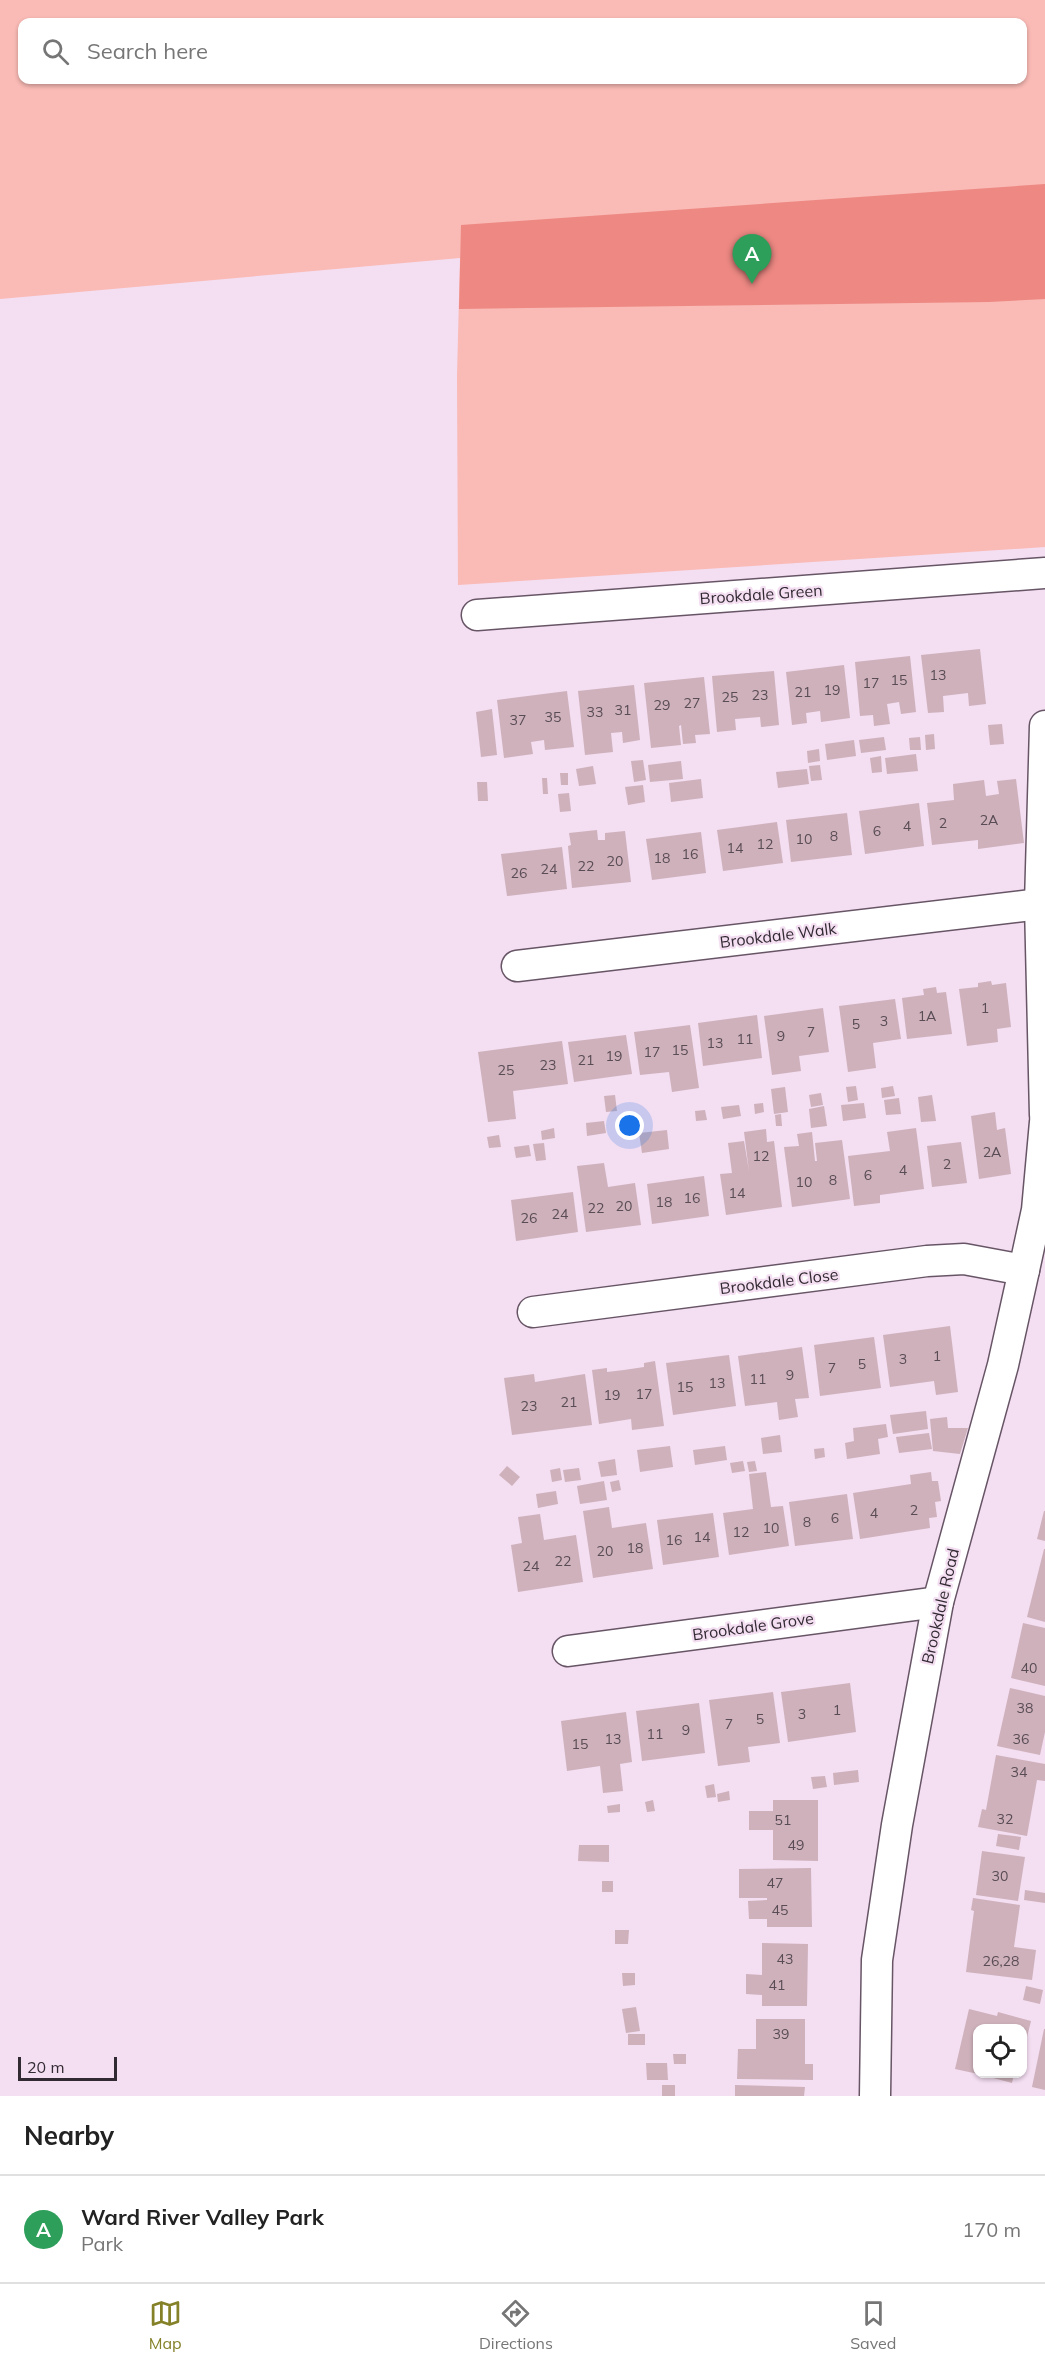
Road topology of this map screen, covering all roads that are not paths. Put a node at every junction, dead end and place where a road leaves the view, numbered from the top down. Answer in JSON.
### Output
{"nodes":[{"id":1,"x":1045,"y":573,"type":"edge"},
{"id":2,"x":477,"y":615,"type":"dead end"},
{"id":3,"x":1045,"y":726,"type":"edge"},
{"id":4,"x":1040,"y":904,"type":"junction"},
{"id":5,"x":517,"y":966,"type":"dead end"},
{"id":6,"x":1045,"y":1115,"type":"edge"},
{"id":7,"x":1045,"y":1122,"type":"edge"},
{"id":8,"x":1024,"y":1270,"type":"junction"},
{"id":9,"x":533,"y":1312,"type":"dead end"},
{"id":10,"x":938,"y":1602,"type":"junction"},
{"id":11,"x":568,"y":1651,"type":"dead end"},
{"id":12,"x":875,"y":2096,"type":"edge"}],
"edges":[{"from":1,"to":2,"type":"street","name":"Brookdale Green"},
{"from":3,"to":4,"type":"street"},
{"from":4,"to":5,"type":"street","name":"Brookdale Walk"},
{"from":4,"to":6,"type":"street"},
{"from":7,"to":8,"type":"street","name":"Brookdale Road"},
{"from":8,"to":9,"type":"street","name":"Brookdale Close"},
{"from":8,"to":10,"type":"street","name":"Brookdale Road"},
{"from":10,"to":11,"type":"street","name":"Brookdale Grove"},
{"from":10,"to":12,"type":"street","name":"Brookdale Road"}]}
